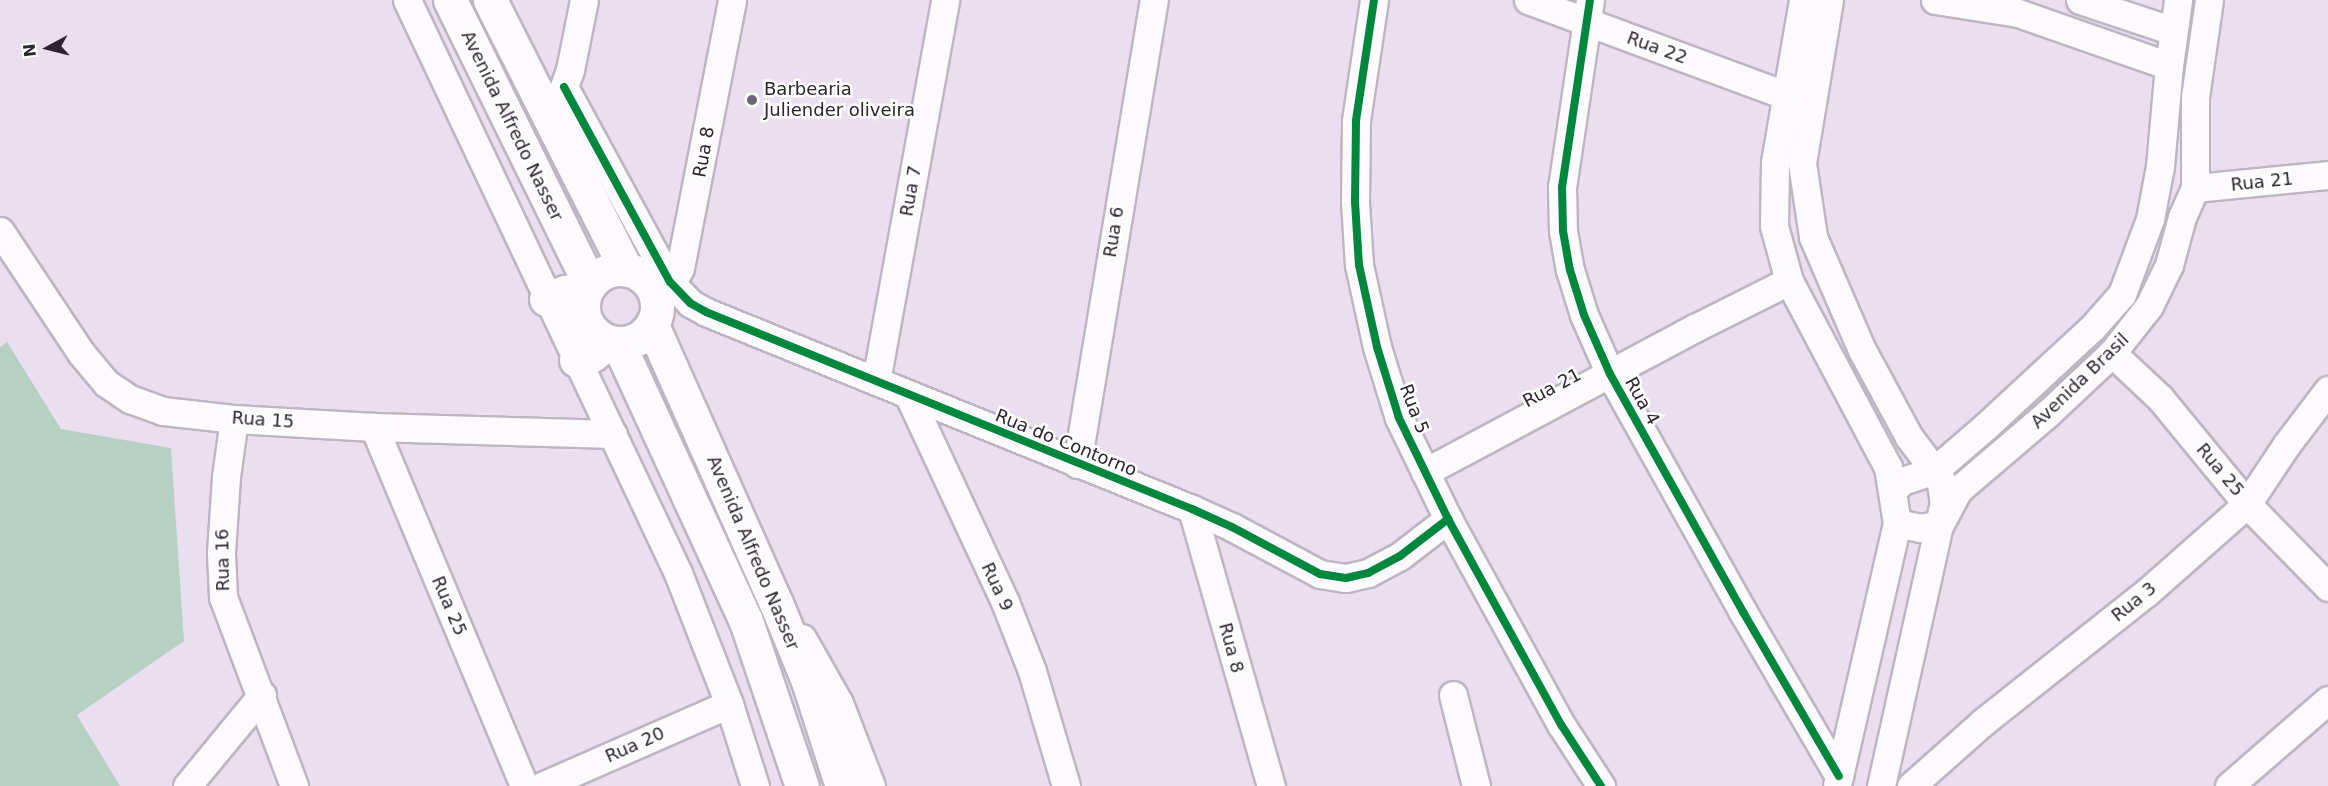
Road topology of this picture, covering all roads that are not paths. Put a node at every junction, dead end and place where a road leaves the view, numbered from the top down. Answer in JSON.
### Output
{"nodes":[{"id":1,"x":407,"y":0,"type":"edge"},
{"id":2,"x":450,"y":0,"type":"edge"},
{"id":3,"x":490,"y":0,"type":"edge"},
{"id":4,"x":584,"y":0,"type":"edge"},
{"id":5,"x":732,"y":0,"type":"edge"},
{"id":6,"x":945,"y":0,"type":"edge"},
{"id":7,"x":1154,"y":0,"type":"edge"},
{"id":8,"x":1374,"y":0,"type":"edge"},
{"id":9,"x":1528,"y":0,"type":"edge"},
{"id":10,"x":1803,"y":0,"type":"edge"},
{"id":11,"x":1829,"y":0,"type":"edge"},
{"id":12,"x":1935,"y":0,"type":"edge"},
{"id":13,"x":2080,"y":0,"type":"edge"},
{"id":14,"x":2178,"y":0,"type":"edge"},
{"id":15,"x":2209,"y":0,"type":"edge"},
{"id":16,"x":1588,"y":11,"type":"edge"},
{"id":17,"x":2173,"y":31,"type":"junction"},
{"id":18,"x":2169,"y":66,"type":"junction"},
{"id":19,"x":1785,"y":95,"type":"junction"},
{"id":20,"x":555,"y":99,"type":"junction"},
{"id":21,"x":1775,"y":162,"type":"junction"},
{"id":22,"x":1802,"y":163,"type":"junction"},
{"id":23,"x":2328,"y":175,"type":"edge"},
{"id":24,"x":2195,"y":188,"type":"junction"},
{"id":25,"x":0,"y":231,"type":"edge"},
{"id":26,"x":626,"y":269,"type":"junction"},
{"id":27,"x":1789,"y":281,"type":"junction"},
{"id":28,"x":662,"y":286,"type":"junction"},
{"id":29,"x":588,"y":287,"type":"junction"},
{"id":30,"x":2122,"y":294,"type":"junction"},
{"id":31,"x":546,"y":299,"type":"junction"},
{"id":32,"x":2149,"y":306,"type":"junction"},
{"id":33,"x":652,"y":325,"type":"junction"},
{"id":34,"x":613,"y":343,"type":"junction"},
{"id":35,"x":2112,"y":353,"type":"junction"},
{"id":36,"x":576,"y":360,"type":"junction"},
{"id":37,"x":1610,"y":374,"type":"junction"},
{"id":38,"x":876,"y":381,"type":"junction"},
{"id":39,"x":2328,"y":390,"type":"edge"},
{"id":40,"x":909,"y":396,"type":"junction"},
{"id":41,"x":234,"y":419,"type":"junction"},
{"id":42,"x":374,"y":427,"type":"junction"},
{"id":43,"x":613,"y":434,"type":"junction"},
{"id":44,"x":1077,"y":464,"type":"junction"},
{"id":45,"x":1935,"y":470,"type":"junction"},
{"id":46,"x":1425,"y":472,"type":"junction"},
{"id":47,"x":1893,"y":490,"type":"junction"},
{"id":48,"x":2247,"y":504,"type":"junction"},
{"id":49,"x":1192,"y":509,"type":"junction"},
{"id":50,"x":1448,"y":519,"type":"junction"},
{"id":51,"x":1897,"y":523,"type":"junction"},
{"id":52,"x":1940,"y":524,"type":"junction"},
{"id":53,"x":2328,"y":587,"type":"edge"},
{"id":54,"x":776,"y":603,"type":"junction"},
{"id":55,"x":262,"y":695,"type":"junction"},
{"id":56,"x":1452,"y":695,"type":"dead end"},
{"id":57,"x":2328,"y":700,"type":"edge"},
{"id":58,"x":729,"y":704,"type":"junction"},
{"id":59,"x":796,"y":779,"type":"edge"},
{"id":60,"x":1838,"y":781,"type":"edge"},
{"id":61,"x":187,"y":786,"type":"edge"},
{"id":62,"x":294,"y":786,"type":"edge"},
{"id":63,"x":524,"y":786,"type":"edge"},
{"id":64,"x":542,"y":786,"type":"edge"},
{"id":65,"x":755,"y":786,"type":"edge"},
{"id":66,"x":842,"y":786,"type":"edge"},
{"id":67,"x":871,"y":786,"type":"edge"},
{"id":68,"x":1066,"y":786,"type":"edge"},
{"id":69,"x":1271,"y":786,"type":"edge"},
{"id":70,"x":1476,"y":786,"type":"edge"},
{"id":71,"x":1601,"y":786,"type":"edge"},
{"id":72,"x":1881,"y":786,"type":"edge"},
{"id":73,"x":1911,"y":786,"type":"edge"},
{"id":74,"x":2229,"y":786,"type":"edge"}],
"edges":[{"from":1,"to":31,"type":"street"},
{"from":2,"to":29,"type":"main road","name":"Avenida Alfredo Nasser"},
{"from":3,"to":20,"type":"main road","name":"Avenida Alfredo Nasser"},
{"from":4,"to":20,"type":"street"},
{"from":5,"to":28,"type":"street","name":"Rua 8"},
{"from":6,"to":38,"type":"street","name":"Rua 7"},
{"from":7,"to":44,"type":"street","name":"Rua 6"},
{"from":8,"to":46,"type":"street","name":"Rua 5"},
{"from":9,"to":16,"type":"street","name":"Rua 22"},
{"from":10,"to":19,"type":"street"},
{"from":11,"to":22,"type":"street","name":"Avenida Brasil"},
{"from":12,"to":18,"type":"street"},
{"from":13,"to":17,"type":"street"},
{"from":14,"to":17,"type":"street","name":"Avenida Brasil"},
{"from":15,"to":24,"type":"street","name":"Avenida Brasil"},
{"from":16,"to":19,"type":"street","name":"Rua 22"},
{"from":16,"to":37,"type":"street","name":"Rua 4"},
{"from":17,"to":18,"type":"street","name":"Avenida Brasil"},
{"from":18,"to":30,"type":"street","name":"Avenida Brasil"},
{"from":19,"to":21,"type":"street"},
{"from":20,"to":26,"type":"main road","name":"Avenida Alfredo Nasser"},
{"from":20,"to":28,"type":"street","name":"Rua do Contorno"},
{"from":21,"to":22,"type":"street"},
{"from":21,"to":27,"type":"street"},
{"from":22,"to":45,"type":"street","name":"Avenida Brasil"},
{"from":23,"to":24,"type":"street","name":"Rua 21"},
{"from":24,"to":32,"type":"street","name":"Avenida Brasil"},
{"from":25,"to":41,"type":"street","name":"Rua 15"},
{"from":26,"to":28,"type":"main road"},
{"from":26,"to":29,"type":"main road"},
{"from":27,"to":37,"type":"street","name":"Rua 21"},
{"from":27,"to":47,"type":"street"},
{"from":28,"to":33,"type":"main road"},
{"from":28,"to":38,"type":"street","name":"Rua do Contorno"},
{"from":29,"to":31,"type":"main road"},
{"from":29,"to":34,"type":"main road"},
{"from":30,"to":32,"type":"street"},
{"from":30,"to":45,"type":"street","name":"Avenida Brasil"},
{"from":31,"to":36,"type":"street"},
{"from":32,"to":35,"type":"street","name":"Avenida Brasil"},
{"from":33,"to":34,"type":"main road"},
{"from":33,"to":54,"type":"main road","name":"Avenida Alfredo Nasser"},
{"from":34,"to":36,"type":"main road"},
{"from":34,"to":59,"type":"main road","name":"Avenida Alfredo Nasser"},
{"from":35,"to":48,"type":"street","name":"Rua 25"},
{"from":35,"to":52,"type":"street","name":"Avenida Brasil"},
{"from":36,"to":43,"type":"street"},
{"from":37,"to":46,"type":"street","name":"Rua 21"},
{"from":37,"to":60,"type":"street","name":"Rua 4"},
{"from":38,"to":40,"type":"street","name":"Rua do Contorno"},
{"from":39,"to":48,"type":"street","name":"Rua 3"},
{"from":40,"to":44,"type":"street","name":"Rua do Contorno"},
{"from":40,"to":68,"type":"street","name":"Rua 9"},
{"from":41,"to":42,"type":"street","name":"Rua 15"},
{"from":41,"to":55,"type":"street","name":"Rua 16"},
{"from":42,"to":43,"type":"street","name":"Rua 15"},
{"from":42,"to":63,"type":"street","name":"Rua 25"},
{"from":43,"to":58,"type":"street"},
{"from":44,"to":49,"type":"street","name":"Rua do Contorno"},
{"from":45,"to":47,"type":"street","name":"Avenida Brasil"},
{"from":45,"to":52,"type":"street","name":"Avenida Brasil"},
{"from":46,"to":50,"type":"street","name":"Rua 5"},
{"from":47,"to":51,"type":"street"},
{"from":48,"to":53,"type":"street","name":"Rua 25"},
{"from":48,"to":73,"type":"street","name":"Rua 3"},
{"from":49,"to":50,"type":"street","name":"Rua do Contorno"},
{"from":49,"to":69,"type":"street","name":"Rua 8"},
{"from":50,"to":71,"type":"street","name":"Rua 5"},
{"from":51,"to":52,"type":"street"},
{"from":51,"to":60,"type":"street"},
{"from":52,"to":72,"type":"street","name":"Avenida Brasil"},
{"from":54,"to":66,"type":"main road","name":"Avenida Alfredo Nasser"},
{"from":54,"to":67,"type":"street"},
{"from":55,"to":61,"type":"street"},
{"from":55,"to":62,"type":"street","name":"Rua 16"},
{"from":56,"to":70,"type":"street"},
{"from":57,"to":74,"type":"street"},
{"from":58,"to":64,"type":"street","name":"Rua 20"},
{"from":58,"to":65,"type":"street"}]}
